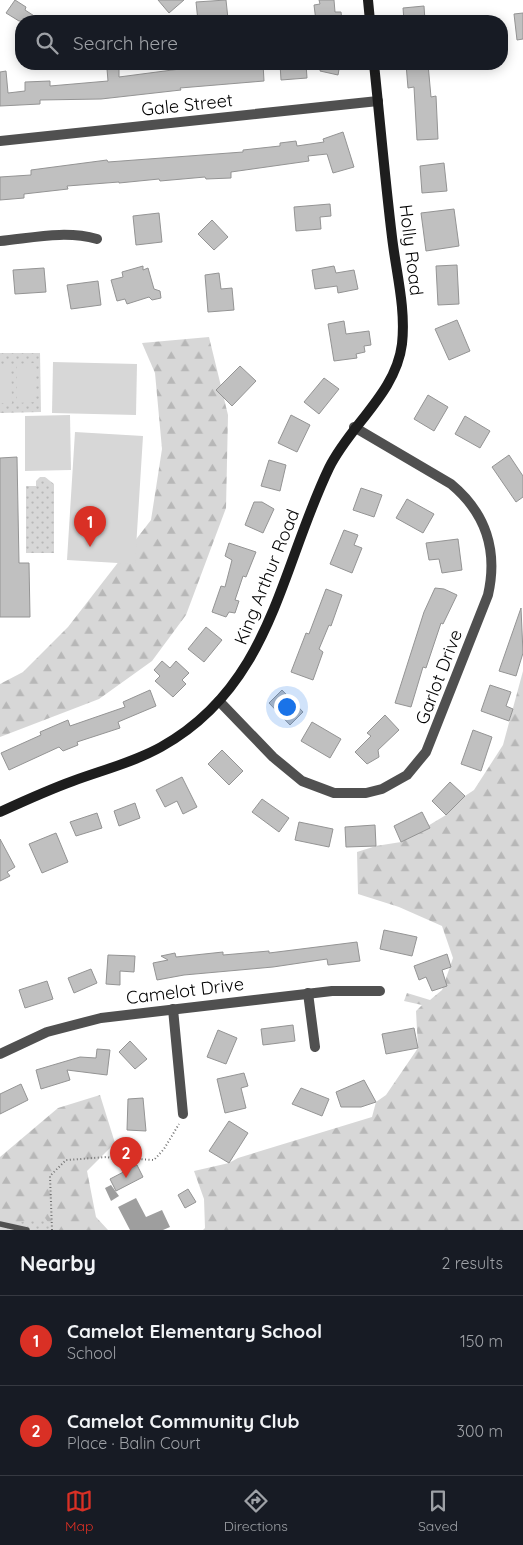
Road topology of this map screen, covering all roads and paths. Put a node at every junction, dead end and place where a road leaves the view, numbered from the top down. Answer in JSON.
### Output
{"nodes":[{"id":1,"x":368,"y":0,"type":"edge"},
{"id":2,"x":369,"y":15,"type":"edge"},
{"id":3,"x":375,"y":70,"type":"edge"},
{"id":4,"x":378,"y":101,"type":"junction"},
{"id":5,"x":0,"y":141,"type":"edge"},
{"id":6,"x":96,"y":239,"type":"dead end"},
{"id":7,"x":0,"y":241,"type":"edge"},
{"id":8,"x":354,"y":426,"type":"junction"},
{"id":9,"x":219,"y":701,"type":"junction"},
{"id":10,"x":0,"y":812,"type":"edge"},
{"id":11,"x":380,"y":991,"type":"dead end"},
{"id":12,"x":308,"y":993,"type":"junction"},
{"id":13,"x":173,"y":1009,"type":"junction"},
{"id":14,"x":315,"y":1047,"type":"dead end"},
{"id":15,"x":0,"y":1054,"type":"edge"},
{"id":16,"x":183,"y":1114,"type":"dead end"},
{"id":17,"x":176,"y":1131,"type":"dead end"},
{"id":18,"x":0,"y":1224,"type":"edge"},
{"id":19,"x":27,"y":1230,"type":"edge"},
{"id":20,"x":52,"y":1230,"type":"edge"}],
"edges":[{"from":1,"to":2,"type":"street"},
{"from":3,"to":4,"type":"street","name":"Holly Road"},
{"from":4,"to":5,"type":"street","name":"Gale Street"},
{"from":4,"to":8,"type":"street","name":"Holly Road"},
{"from":6,"to":7,"type":"street"},
{"from":8,"to":9,"type":"street","name":"King Arthur Road"},
{"from":8,"to":9,"type":"street","name":"Garlot Drive"},
{"from":9,"to":10,"type":"street","name":"King Arthur Road"},
{"from":11,"to":12,"type":"street","name":"Camelot Drive"},
{"from":12,"to":13,"type":"street","name":"Camelot Drive"},
{"from":12,"to":14,"type":"street"},
{"from":13,"to":15,"type":"street","name":"Camelot Drive"},
{"from":13,"to":16,"type":"street"},
{"from":17,"to":20,"type":"path"},
{"from":18,"to":19,"type":"lane"}]}
